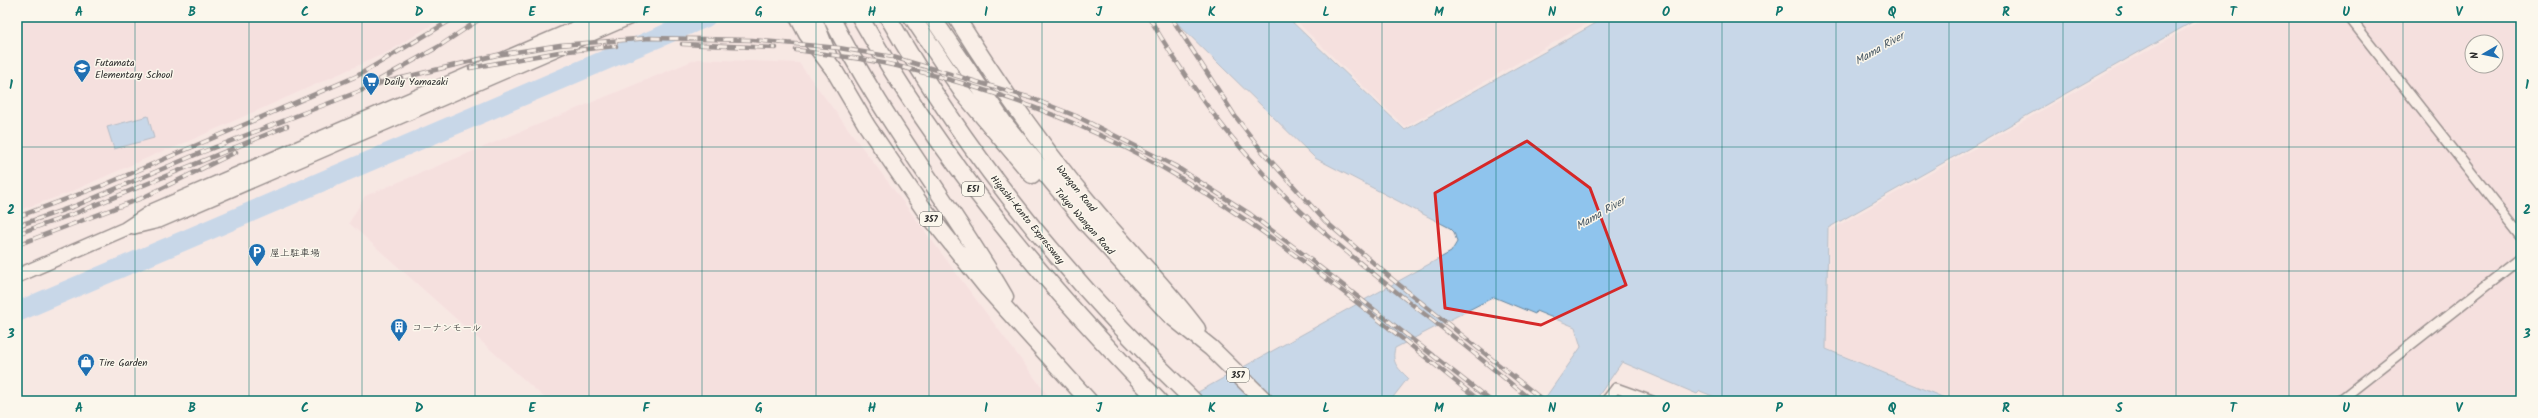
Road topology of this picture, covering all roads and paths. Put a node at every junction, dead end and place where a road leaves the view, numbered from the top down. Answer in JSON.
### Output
{"nodes":[{"id":1,"x":601,"y":17,"type":"edge"},
{"id":2,"x":631,"y":17,"type":"edge"},
{"id":3,"x":798,"y":17,"type":"edge"},
{"id":4,"x":814,"y":17,"type":"edge"},
{"id":5,"x":831,"y":17,"type":"edge"},
{"id":6,"x":860,"y":17,"type":"edge"},
{"id":7,"x":888,"y":17,"type":"edge"},
{"id":8,"x":912,"y":17,"type":"edge"},
{"id":9,"x":932,"y":17,"type":"edge"},
{"id":10,"x":956,"y":17,"type":"edge"},
{"id":11,"x":2349,"y":17,"type":"edge"},
{"id":12,"x":590,"y":28,"type":"junction"},
{"id":13,"x":834,"y":70,"type":"junction"},
{"id":14,"x":1084,"y":221,"type":"junction"},
{"id":15,"x":2521,"y":236,"type":"edge"},
{"id":16,"x":2521,"y":258,"type":"edge"},
{"id":17,"x":17,"y":276,"type":"edge"},
{"id":18,"x":1163,"y":297,"type":"junction"},
{"id":19,"x":1023,"y":330,"type":"junction"},
{"id":20,"x":1106,"y":346,"type":"junction"},
{"id":21,"x":1090,"y":401,"type":"edge"},
{"id":22,"x":1148,"y":401,"type":"edge"},
{"id":23,"x":1160,"y":401,"type":"edge"},
{"id":24,"x":1194,"y":401,"type":"edge"},
{"id":25,"x":1265,"y":401,"type":"edge"},
{"id":26,"x":1606,"y":401,"type":"edge"},
{"id":27,"x":1652,"y":401,"type":"edge"},
{"id":28,"x":2339,"y":401,"type":"edge"}],
"edges":[{"from":1,"to":12,"type":"street"},
{"from":2,"to":12,"type":"street"},
{"from":3,"to":13,"type":"highway","number":"357"},
{"from":4,"to":13,"type":"highway","number":"357"},
{"from":5,"to":19,"type":"highway"},
{"from":6,"to":20,"type":"highway","number":"E51"},
{"from":7,"to":24,"type":"highway","name":"Higashi-Kanto Expressway","number":"E51"},
{"from":8,"to":14,"type":"highway"},
{"from":9,"to":14,"type":"highway","name":"Tokyo Wangan Road","number":"357"},
{"from":10,"to":18,"type":"highway","name":"Wangan Road","number":"357"},
{"from":11,"to":15,"type":"street"},
{"from":12,"to":17,"type":"street"},
{"from":13,"to":19,"type":"highway","number":"357"},
{"from":14,"to":18,"type":"highway","name":"Tokyo Wangan Road","number":"357"},
{"from":16,"to":28,"type":"street"},
{"from":18,"to":25,"type":"highway","name":"Tokyo Wangan Road","number":"357"},
{"from":19,"to":21,"type":"highway","number":"357"},
{"from":20,"to":22,"type":"highway"},
{"from":20,"to":23,"type":"highway","number":"E51"},
{"from":26,"to":27,"type":"street"}]}
